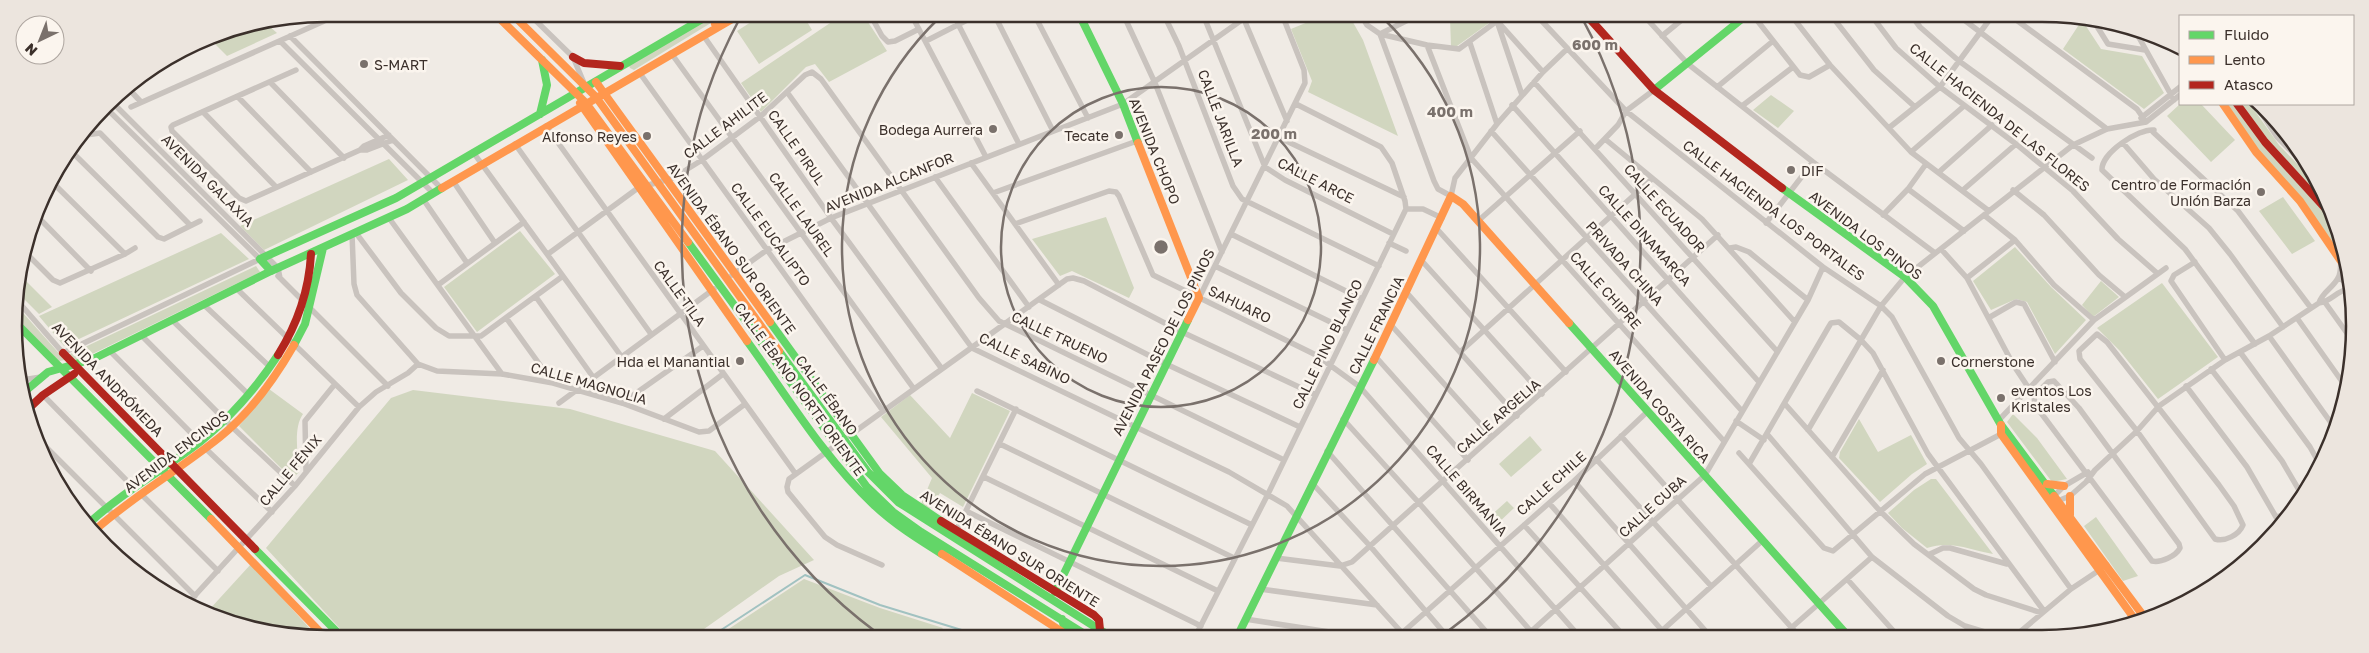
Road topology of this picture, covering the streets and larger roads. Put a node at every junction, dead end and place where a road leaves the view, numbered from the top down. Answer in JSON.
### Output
{"nodes":[{"id":1,"x":321,"y":22,"type":"edge"},
{"id":2,"x":503,"y":22,"type":"edge"},
{"id":3,"x":520,"y":22,"type":"edge"},
{"id":4,"x":537,"y":22,"type":"edge"},
{"id":5,"x":697,"y":22,"type":"edge"},
{"id":6,"x":719,"y":22,"type":"edge"},
{"id":7,"x":726,"y":22,"type":"edge"},
{"id":8,"x":874,"y":22,"type":"edge"},
{"id":9,"x":915,"y":22,"type":"edge"},
{"id":10,"x":957,"y":22,"type":"edge"},
{"id":11,"x":964,"y":22,"type":"edge"},
{"id":12,"x":998,"y":22,"type":"edge"},
{"id":13,"x":1038,"y":22,"type":"edge"},
{"id":14,"x":1083,"y":22,"type":"edge"},
{"id":15,"x":1127,"y":22,"type":"edge"},
{"id":16,"x":1167,"y":22,"type":"edge"},
{"id":17,"x":1206,"y":22,"type":"edge"},
{"id":18,"x":1237,"y":22,"type":"edge"},
{"id":19,"x":1246,"y":22,"type":"edge"},
{"id":20,"x":1285,"y":22,"type":"edge"},
{"id":21,"x":1365,"y":22,"type":"edge"},
{"id":22,"x":1404,"y":22,"type":"edge"},
{"id":23,"x":1495,"y":22,"type":"edge"},
{"id":24,"x":1500,"y":22,"type":"edge"},
{"id":25,"x":1501,"y":22,"type":"edge"},
{"id":26,"x":1543,"y":22,"type":"edge"},
{"id":27,"x":1593,"y":22,"type":"edge"},
{"id":28,"x":1650,"y":22,"type":"edge"},
{"id":29,"x":1679,"y":22,"type":"edge"},
{"id":30,"x":1738,"y":22,"type":"edge"},
{"id":31,"x":1759,"y":22,"type":"edge"},
{"id":32,"x":1796,"y":22,"type":"edge"},
{"id":33,"x":1836,"y":22,"type":"edge"},
{"id":34,"x":1876,"y":22,"type":"edge"},
{"id":35,"x":1917,"y":22,"type":"edge"},
{"id":36,"x":1966,"y":22,"type":"edge"},
{"id":37,"x":1988,"y":22,"type":"edge"},
{"id":38,"x":2019,"y":22,"type":"edge"},
{"id":39,"x":958,"y":25,"type":"junction"},
{"id":40,"x":2098,"y":27,"type":"edge"},
{"id":41,"x":919,"y":29,"type":"junction"},
{"id":42,"x":706,"y":33,"type":"junction"},
{"id":43,"x":1380,"y":34,"type":"junction"},
{"id":44,"x":1980,"y":34,"type":"junction"},
{"id":45,"x":290,"y":36,"type":"junction"},
{"id":46,"x":1662,"y":36,"type":"junction"},
{"id":47,"x":2139,"y":39,"type":"edge"},
{"id":48,"x":1214,"y":40,"type":"junction"},
{"id":49,"x":280,"y":41,"type":"junction"},
{"id":50,"x":926,"y":41,"type":"junction"},
{"id":51,"x":1773,"y":41,"type":"junction"},
{"id":52,"x":1470,"y":43,"type":"junction"},
{"id":53,"x":1428,"y":45,"type":"junction"},
{"id":54,"x":1567,"y":49,"type":"junction"},
{"id":55,"x":2145,"y":50,"type":"junction"},
{"id":56,"x":671,"y":53,"type":"junction"},
{"id":57,"x":573,"y":56,"type":"junction"},
{"id":58,"x":542,"y":60,"type":"junction"},
{"id":59,"x":1185,"y":61,"type":"junction"},
{"id":60,"x":1959,"y":61,"type":"junction"},
{"id":61,"x":1688,"y":64,"type":"junction"},
{"id":62,"x":1830,"y":65,"type":"junction"},
{"id":63,"x":622,"y":66,"type":"junction"},
{"id":64,"x":1793,"y":67,"type":"junction"},
{"id":65,"x":296,"y":70,"type":"dead end"},
{"id":66,"x":639,"y":72,"type":"junction"},
{"id":67,"x":812,"y":72,"type":"joint"},
{"id":68,"x":1543,"y":72,"type":"junction"},
{"id":69,"x":270,"y":82,"type":"junction"},
{"id":70,"x":596,"y":82,"type":"junction"},
{"id":71,"x":1534,"y":82,"type":"junction"},
{"id":72,"x":1155,"y":83,"type":"junction"},
{"id":73,"x":586,"y":86,"type":"junction"},
{"id":74,"x":1717,"y":87,"type":"junction"},
{"id":75,"x":1940,"y":87,"type":"junction"},
{"id":76,"x":2179,"y":88,"type":"edge"},
{"id":77,"x":1654,"y":90,"type":"junction"},
{"id":78,"x":604,"y":92,"type":"junction"},
{"id":79,"x":787,"y":92,"type":"junction"},
{"id":80,"x":132,"y":93,"type":"edge"},
{"id":81,"x":576,"y":94,"type":"junction"},
{"id":82,"x":1522,"y":95,"type":"junction"},
{"id":83,"x":2179,"y":95,"type":"edge"},
{"id":84,"x":238,"y":97,"type":"junction"},
{"id":85,"x":596,"y":97,"type":"junction"},
{"id":86,"x":2172,"y":97,"type":"junction"},
{"id":87,"x":141,"y":102,"type":"junction"},
{"id":88,"x":584,"y":104,"type":"junction"},
{"id":89,"x":1123,"y":104,"type":"junction"},
{"id":90,"x":1296,"y":104,"type":"junction"},
{"id":91,"x":1512,"y":105,"type":"junction"},
{"id":92,"x":2224,"y":105,"type":"edge"},
{"id":93,"x":2238,"y":105,"type":"edge"},
{"id":94,"x":1742,"y":106,"type":"junction"},
{"id":95,"x":1964,"y":106,"type":"junction"},
{"id":96,"x":131,"y":107,"type":"dead end"},
{"id":97,"x":1915,"y":107,"type":"junction"},
{"id":98,"x":116,"y":108,"type":"edge"},
{"id":99,"x":1626,"y":111,"type":"junction"},
{"id":100,"x":111,"y":113,"type":"edge"},
{"id":101,"x":204,"y":113,"type":"junction"},
{"id":102,"x":540,"y":114,"type":"junction"},
{"id":103,"x":761,"y":116,"type":"junction"},
{"id":104,"x":1088,"y":118,"type":"junction"},
{"id":105,"x":2144,"y":119,"type":"junction"},
{"id":106,"x":1287,"y":121,"type":"junction"},
{"id":107,"x":2268,"y":122,"type":"edge"},
{"id":108,"x":1497,"y":124,"type":"junction"},
{"id":109,"x":1992,"y":125,"type":"junction"},
{"id":110,"x":546,"y":126,"type":"junction"},
{"id":111,"x":1890,"y":127,"type":"junction"},
{"id":112,"x":2107,"y":129,"type":"junction"},
{"id":113,"x":1053,"y":131,"type":"junction"},
{"id":114,"x":1580,"y":131,"type":"junction"},
{"id":115,"x":1491,"y":132,"type":"junction"},
{"id":116,"x":91,"y":134,"type":"edge"},
{"id":117,"x":391,"y":137,"type":"junction"},
{"id":118,"x":2277,"y":137,"type":"joint"},
{"id":119,"x":1280,"y":138,"type":"junction"},
{"id":120,"x":732,"y":139,"type":"junction"},
{"id":121,"x":1605,"y":139,"type":"junction"},
{"id":122,"x":1137,"y":140,"type":"junction"},
{"id":123,"x":381,"y":141,"type":"junction"},
{"id":124,"x":2123,"y":143,"type":"junction"},
{"id":125,"x":515,"y":144,"type":"junction"},
{"id":126,"x":1019,"y":144,"type":"junction"},
{"id":127,"x":2016,"y":144,"type":"junction"},
{"id":128,"x":2073,"y":145,"type":"junction"},
{"id":129,"x":1595,"y":149,"type":"junction"},
{"id":130,"x":2290,"y":150,"type":"edge"},
{"id":131,"x":473,"y":152,"type":"junction"},
{"id":132,"x":1912,"y":152,"type":"junction"},
{"id":133,"x":1555,"y":154,"type":"junction"},
{"id":134,"x":75,"y":156,"type":"edge"},
{"id":135,"x":986,"y":157,"type":"junction"},
{"id":136,"x":344,"y":158,"type":"junction"},
{"id":137,"x":1471,"y":158,"type":"junction"},
{"id":138,"x":2092,"y":158,"type":"dead end"},
{"id":139,"x":702,"y":160,"type":"junction"},
{"id":140,"x":971,"y":162,"type":"junction"},
{"id":141,"x":1812,"y":162,"type":"junction"},
{"id":142,"x":452,"y":164,"type":"junction"},
{"id":143,"x":483,"y":164,"type":"junction"},
{"id":144,"x":1926,"y":164,"type":"junction"},
{"id":145,"x":2043,"y":166,"type":"junction"},
{"id":146,"x":1265,"y":167,"type":"junction"},
{"id":147,"x":311,"y":172,"type":"junction"},
{"id":148,"x":1939,"y":172,"type":"junction"},
{"id":149,"x":1531,"y":175,"type":"junction"},
{"id":150,"x":461,"y":176,"type":"junction"},
{"id":151,"x":430,"y":177,"type":"junction"},
{"id":152,"x":936,"y":177,"type":"junction"},
{"id":153,"x":1652,"y":179,"type":"junction"},
{"id":154,"x":668,"y":180,"type":"junction"},
{"id":155,"x":453,"y":181,"type":"junction"},
{"id":156,"x":422,"y":182,"type":"junction"},
{"id":157,"x":659,"y":182,"type":"junction"},
{"id":158,"x":646,"y":184,"type":"junction"},
{"id":159,"x":57,"y":186,"type":"edge"},
{"id":160,"x":276,"y":187,"type":"junction"},
{"id":161,"x":441,"y":188,"type":"junction"},
{"id":162,"x":638,"y":188,"type":"junction"},
{"id":163,"x":1908,"y":189,"type":"junction"},
{"id":164,"x":902,"y":190,"type":"junction"},
{"id":165,"x":1963,"y":190,"type":"junction"},
{"id":166,"x":2013,"y":190,"type":"junction"},
{"id":167,"x":433,"y":193,"type":"junction"},
{"id":168,"x":993,"y":193,"type":"junction"},
{"id":169,"x":1789,"y":193,"type":"junction"},
{"id":170,"x":1636,"y":195,"type":"junction"},
{"id":171,"x":1451,"y":196,"type":"junction"},
{"id":172,"x":1506,"y":196,"type":"junction"},
{"id":173,"x":1404,"y":197,"type":"junction"},
{"id":174,"x":396,"y":198,"type":"junction"},
{"id":175,"x":423,"y":199,"type":"junction"},
{"id":176,"x":1246,"y":202,"type":"junction"},
{"id":177,"x":2319,"y":202,"type":"edge"},
{"id":178,"x":867,"y":204,"type":"junction"},
{"id":179,"x":403,"y":210,"type":"junction"},
{"id":180,"x":606,"y":210,"type":"junction"},
{"id":181,"x":1406,"y":210,"type":"junction"},
{"id":182,"x":1987,"y":213,"type":"junction"},
{"id":183,"x":1883,"y":215,"type":"junction"},
{"id":184,"x":1612,"y":217,"type":"junction"},
{"id":185,"x":389,"y":218,"type":"junction"},
{"id":186,"x":831,"y":218,"type":"junction"},
{"id":187,"x":1442,"y":218,"type":"junction"},
{"id":188,"x":42,"y":221,"type":"edge"},
{"id":189,"x":200,"y":221,"type":"dead end"},
{"id":190,"x":1478,"y":221,"type":"junction"},
{"id":191,"x":524,"y":222,"type":"junction"},
{"id":192,"x":1766,"y":223,"type":"junction"},
{"id":193,"x":1015,"y":224,"type":"junction"},
{"id":194,"x":190,"y":225,"type":"junction"},
{"id":195,"x":1437,"y":229,"type":"junction"},
{"id":196,"x":1964,"y":231,"type":"junction"},
{"id":197,"x":577,"y":232,"type":"junction"},
{"id":198,"x":800,"y":233,"type":"junction"},
{"id":199,"x":354,"y":234,"type":"junction"},
{"id":200,"x":1231,"y":234,"type":"junction"},
{"id":201,"x":1393,"y":234,"type":"junction"},
{"id":202,"x":1718,"y":235,"type":"junction"},
{"id":203,"x":1587,"y":239,"type":"junction"},
{"id":204,"x":2015,"y":240,"type":"junction"},
{"id":205,"x":495,"y":242,"type":"junction"},
{"id":206,"x":1389,"y":243,"type":"junction"},
{"id":207,"x":135,"y":248,"type":"dead end"},
{"id":208,"x":323,"y":248,"type":"junction"},
{"id":209,"x":1730,"y":248,"type":"junction"},
{"id":210,"x":1941,"y":248,"type":"junction"},
{"id":211,"x":767,"y":250,"type":"junction"},
{"id":212,"x":1222,"y":252,"type":"junction"},
{"id":213,"x":1406,"y":252,"type":"dead end"},
{"id":214,"x":1935,"y":253,"type":"junction"},
{"id":215,"x":125,"y":254,"type":"junction"},
{"id":216,"x":311,"y":254,"type":"junction"},
{"id":217,"x":548,"y":254,"type":"junction"},
{"id":218,"x":30,"y":258,"type":"edge"},
{"id":219,"x":263,"y":258,"type":"junction"},
{"id":220,"x":1693,"y":258,"type":"junction"},
{"id":221,"x":2339,"y":259,"type":"edge"},
{"id":222,"x":1562,"y":260,"type":"junction"},
{"id":223,"x":1422,"y":261,"type":"junction"},
{"id":224,"x":2195,"y":262,"type":"junction"},
{"id":225,"x":467,"y":264,"type":"junction"},
{"id":226,"x":2341,"y":265,"type":"edge"},
{"id":227,"x":1215,"y":266,"type":"junction"},
{"id":228,"x":1379,"y":266,"type":"junction"},
{"id":229,"x":1823,"y":267,"type":"junction"},
{"id":230,"x":2166,"y":268,"type":"dead end"},
{"id":231,"x":274,"y":270,"type":"junction"},
{"id":232,"x":91,"y":271,"type":"junction"},
{"id":233,"x":734,"y":273,"type":"junction"},
{"id":234,"x":2157,"y":273,"type":"junction"},
{"id":235,"x":563,"y":276,"type":"junction"},
{"id":236,"x":1905,"y":277,"type":"junction"},
{"id":237,"x":727,"y":278,"type":"junction"},
{"id":238,"x":1967,"y":278,"type":"junction"},
{"id":239,"x":2339,"y":278,"type":"junction"},
{"id":240,"x":1669,"y":280,"type":"junction"},
{"id":241,"x":2343,"y":281,"type":"edge"},
{"id":242,"x":1535,"y":284,"type":"junction"},
{"id":243,"x":438,"y":285,"type":"junction"},
{"id":244,"x":1060,"y":285,"type":"junction"},
{"id":245,"x":715,"y":288,"type":"junction"},
{"id":246,"x":236,"y":289,"type":"junction"},
{"id":247,"x":2344,"y":290,"type":"edge"},
{"id":248,"x":1407,"y":293,"type":"junction"},
{"id":249,"x":2124,"y":296,"type":"junction"},
{"id":250,"x":536,"y":297,"type":"junction"},
{"id":251,"x":1199,"y":298,"type":"junction"},
{"id":252,"x":1362,"y":299,"type":"junction"},
{"id":253,"x":1040,"y":300,"type":"junction"},
{"id":254,"x":1808,"y":300,"type":"junction"},
{"id":255,"x":2321,"y":301,"type":"junction"},
{"id":256,"x":1644,"y":302,"type":"junction"},
{"id":257,"x":204,"y":304,"type":"junction"},
{"id":258,"x":307,"y":304,"type":"junction"},
{"id":259,"x":1881,"y":306,"type":"junction"},
{"id":260,"x":23,"y":307,"type":"edge"},
{"id":261,"x":1029,"y":307,"type":"junction"},
{"id":262,"x":1509,"y":308,"type":"junction"},
{"id":263,"x":2311,"y":308,"type":"junction"},
{"id":264,"x":679,"y":314,"type":"junction"},
{"id":265,"x":1990,"y":317,"type":"junction"},
{"id":266,"x":2297,"y":318,"type":"junction"},
{"id":267,"x":506,"y":319,"type":"junction"},
{"id":268,"x":172,"y":320,"type":"junction"},
{"id":269,"x":2094,"y":320,"type":"junction"},
{"id":270,"x":1794,"y":321,"type":"junction"},
{"id":271,"x":1620,"y":324,"type":"junction"},
{"id":272,"x":1005,"y":325,"type":"junction"},
{"id":273,"x":1391,"y":325,"type":"junction"},
{"id":274,"x":2283,"y":327,"type":"junction"},
{"id":275,"x":22,"y":329,"type":"edge"},
{"id":276,"x":1347,"y":330,"type":"junction"},
{"id":277,"x":1484,"y":330,"type":"junction"},
{"id":278,"x":1182,"y":332,"type":"junction"},
{"id":279,"x":2346,"y":332,"type":"edge"},
{"id":280,"x":651,"y":334,"type":"junction"},
{"id":281,"x":141,"y":335,"type":"junction"},
{"id":282,"x":2269,"y":336,"type":"junction"},
{"id":283,"x":476,"y":338,"type":"junction"},
{"id":284,"x":288,"y":339,"type":"junction"},
{"id":285,"x":1861,"y":340,"type":"junction"},
{"id":286,"x":295,"y":344,"type":"junction"},
{"id":287,"x":2255,"y":344,"type":"junction"},
{"id":288,"x":703,"y":346,"type":"junction"},
{"id":289,"x":972,"y":348,"type":"junction"},
{"id":290,"x":1592,"y":348,"type":"junction"},
{"id":291,"x":109,"y":350,"type":"junction"},
{"id":292,"x":1776,"y":350,"type":"junction"},
{"id":293,"x":1460,"y":352,"type":"junction"},
{"id":294,"x":2240,"y":352,"type":"junction"},
{"id":295,"x":63,"y":353,"type":"junction"},
{"id":296,"x":50,"y":356,"type":"junction"},
{"id":297,"x":621,"y":356,"type":"junction"},
{"id":298,"x":1375,"y":356,"type":"junction"},
{"id":299,"x":2225,"y":360,"type":"junction"},
{"id":300,"x":2056,"y":362,"type":"junction"},
{"id":301,"x":418,"y":364,"type":"junction"},
{"id":302,"x":1166,"y":364,"type":"junction"},
{"id":303,"x":269,"y":366,"type":"junction"},
{"id":304,"x":1330,"y":366,"type":"junction"},
{"id":305,"x":62,"y":368,"type":"junction"},
{"id":306,"x":77,"y":368,"type":"junction"},
{"id":307,"x":942,"y":369,"type":"junction"},
{"id":308,"x":2211,"y":369,"type":"junction"},
{"id":309,"x":1883,"y":370,"type":"junction"},
{"id":310,"x":48,"y":372,"type":"junction"},
{"id":311,"x":1566,"y":372,"type":"junction"},
{"id":312,"x":502,"y":374,"type":"junction"},
{"id":313,"x":724,"y":374,"type":"junction"},
{"id":314,"x":71,"y":376,"type":"junction"},
{"id":315,"x":41,"y":377,"type":"junction"},
{"id":316,"x":593,"y":377,"type":"junction"},
{"id":317,"x":27,"y":379,"type":"edge"},
{"id":318,"x":2342,"y":381,"type":"edge"},
{"id":319,"x":1759,"y":382,"type":"junction"},
{"id":320,"x":553,"y":383,"type":"junction"},
{"id":321,"x":335,"y":384,"type":"junction"},
{"id":322,"x":388,"y":386,"type":"junction"},
{"id":323,"x":2186,"y":386,"type":"junction"},
{"id":324,"x":1360,"y":387,"type":"junction"},
{"id":325,"x":2028,"y":387,"type":"junction"},
{"id":326,"x":29,"y":388,"type":"edge"},
{"id":327,"x":914,"y":389,"type":"junction"},
{"id":328,"x":977,"y":390,"type":"dead end"},
{"id":329,"x":574,"y":391,"type":"junction"},
{"id":330,"x":1151,"y":394,"type":"junction"},
{"id":331,"x":1542,"y":394,"type":"junction"},
{"id":332,"x":43,"y":395,"type":"junction"},
{"id":333,"x":248,"y":395,"type":"junction"},
{"id":334,"x":1316,"y":395,"type":"junction"},
{"id":335,"x":559,"y":402,"type":"dead end"},
{"id":336,"x":622,"y":404,"type":"junction"},
{"id":337,"x":745,"y":404,"type":"junction"},
{"id":338,"x":1785,"y":404,"type":"junction"},
{"id":339,"x":33,"y":405,"type":"edge"},
{"id":340,"x":2159,"y":406,"type":"junction"},
{"id":341,"x":359,"y":408,"type":"junction"},
{"id":342,"x":1016,"y":409,"type":"junction"},
{"id":343,"x":1742,"y":410,"type":"junction"},
{"id":344,"x":883,"y":411,"type":"junction"},
{"id":345,"x":1648,"y":411,"type":"junction"},
{"id":346,"x":1517,"y":416,"type":"junction"},
{"id":347,"x":664,"y":419,"type":"junction"},
{"id":348,"x":1343,"y":419,"type":"junction"},
{"id":349,"x":226,"y":421,"type":"junction"},
{"id":350,"x":1736,"y":421,"type":"junction"},
{"id":351,"x":2331,"y":422,"type":"edge"},
{"id":352,"x":1135,"y":425,"type":"junction"},
{"id":353,"x":232,"y":427,"type":"junction"},
{"id":354,"x":1300,"y":427,"type":"junction"},
{"id":355,"x":2002,"y":427,"type":"junction"},
{"id":356,"x":1808,"y":430,"type":"junction"},
{"id":357,"x":2137,"y":431,"type":"junction"},
{"id":358,"x":851,"y":435,"type":"junction"},
{"id":359,"x":1622,"y":436,"type":"junction"},
{"id":360,"x":1492,"y":437,"type":"junction"},
{"id":361,"x":1766,"y":437,"type":"junction"},
{"id":362,"x":844,"y":440,"type":"junction"},
{"id":363,"x":1723,"y":440,"type":"junction"},
{"id":364,"x":1000,"y":444,"type":"junction"},
{"id":365,"x":202,"y":445,"type":"junction"},
{"id":366,"x":835,"y":446,"type":"junction"},
{"id":367,"x":49,"y":449,"type":"edge"},
{"id":368,"x":1969,"y":450,"type":"junction"},
{"id":369,"x":1327,"y":451,"type":"junction"},
{"id":370,"x":827,"y":452,"type":"junction"},
{"id":371,"x":1739,"y":452,"type":"dead end"},
{"id":372,"x":2114,"y":454,"type":"junction"},
{"id":373,"x":1832,"y":457,"type":"junction"},
{"id":374,"x":2316,"y":458,"type":"edge"},
{"id":375,"x":1118,"y":459,"type":"junction"},
{"id":376,"x":1596,"y":459,"type":"junction"},
{"id":377,"x":1284,"y":460,"type":"junction"},
{"id":378,"x":1468,"y":460,"type":"junction"},
{"id":379,"x":1749,"y":464,"type":"junction"},
{"id":380,"x":174,"y":465,"type":"junction"},
{"id":381,"x":1936,"y":467,"type":"junction"},
{"id":382,"x":162,"y":469,"type":"junction"},
{"id":383,"x":2095,"y":470,"type":"junction"},
{"id":384,"x":306,"y":472,"type":"junction"},
{"id":385,"x":2085,"y":472,"type":"junction"},
{"id":386,"x":796,"y":473,"type":"junction"},
{"id":387,"x":168,"y":475,"type":"junction"},
{"id":388,"x":1705,"y":475,"type":"junction"},
{"id":389,"x":984,"y":477,"type":"junction"},
{"id":390,"x":2090,"y":478,"type":"junction"},
{"id":391,"x":1574,"y":480,"type":"junction"},
{"id":392,"x":1443,"y":481,"type":"junction"},
{"id":393,"x":1312,"y":483,"type":"junction"},
{"id":394,"x":2047,"y":484,"type":"junction"},
{"id":395,"x":2067,"y":484,"type":"junction"},
{"id":396,"x":295,"y":486,"type":"junction"},
{"id":397,"x":134,"y":488,"type":"junction"},
{"id":398,"x":2298,"y":490,"type":"edge"},
{"id":399,"x":2073,"y":493,"type":"junction"},
{"id":400,"x":141,"y":494,"type":"junction"},
{"id":401,"x":1102,"y":494,"type":"junction"},
{"id":402,"x":1268,"y":494,"type":"junction"},
{"id":403,"x":2054,"y":500,"type":"junction"},
{"id":404,"x":1678,"y":501,"type":"junction"},
{"id":405,"x":1419,"y":503,"type":"junction"},
{"id":406,"x":1549,"y":503,"type":"junction"},
{"id":407,"x":106,"y":508,"type":"junction"},
{"id":408,"x":966,"y":511,"type":"junction"},
{"id":409,"x":1880,"y":511,"type":"junction"},
{"id":410,"x":272,"y":512,"type":"junction"},
{"id":411,"x":1296,"y":514,"type":"junction"},
{"id":412,"x":112,"y":515,"type":"junction"},
{"id":413,"x":2070,"y":515,"type":"junction"},
{"id":414,"x":2281,"y":516,"type":"edge"},
{"id":415,"x":92,"y":520,"type":"edge"},
{"id":416,"x":1654,"y":523,"type":"junction"},
{"id":417,"x":1252,"y":525,"type":"junction"},
{"id":418,"x":1394,"y":525,"type":"junction"},
{"id":419,"x":1524,"y":525,"type":"junction"},
{"id":420,"x":98,"y":527,"type":"edge"},
{"id":421,"x":1086,"y":528,"type":"junction"},
{"id":422,"x":956,"y":531,"type":"junction"},
{"id":423,"x":1854,"y":534,"type":"junction"},
{"id":424,"x":248,"y":539,"type":"junction"},
{"id":425,"x":1762,"y":540,"type":"junction"},
{"id":426,"x":1628,"y":545,"type":"junction"},
{"id":427,"x":1370,"y":546,"type":"junction"},
{"id":428,"x":1499,"y":546,"type":"junction"},
{"id":429,"x":240,"y":548,"type":"junction"},
{"id":430,"x":1930,"y":554,"type":"junction"},
{"id":431,"x":1872,"y":557,"type":"junction"},
{"id":432,"x":1234,"y":558,"type":"junction"},
{"id":433,"x":1276,"y":558,"type":"junction"},
{"id":434,"x":999,"y":562,"type":"junction"},
{"id":435,"x":1070,"y":562,"type":"junction"},
{"id":436,"x":1735,"y":564,"type":"junction"},
{"id":437,"x":2007,"y":564,"type":"junction"},
{"id":438,"x":882,"y":565,"type":"dead end"},
{"id":439,"x":2107,"y":565,"type":"junction"},
{"id":440,"x":1343,"y":566,"type":"junction"},
{"id":441,"x":1604,"y":566,"type":"junction"},
{"id":442,"x":1476,"y":567,"type":"junction"},
{"id":443,"x":2100,"y":570,"type":"junction"},
{"id":444,"x":218,"y":571,"type":"junction"},
{"id":445,"x":1847,"y":579,"type":"junction"},
{"id":446,"x":1711,"y":586,"type":"junction"},
{"id":447,"x":1580,"y":588,"type":"junction"},
{"id":448,"x":1260,"y":589,"type":"junction"},
{"id":449,"x":2071,"y":589,"type":"junction"},
{"id":450,"x":1451,"y":590,"type":"junction"},
{"id":451,"x":1218,"y":591,"type":"junction"},
{"id":452,"x":1055,"y":592,"type":"junction"},
{"id":453,"x":195,"y":596,"type":"junction"},
{"id":454,"x":192,"y":599,"type":"edge"},
{"id":455,"x":1031,"y":600,"type":"junction"},
{"id":456,"x":1819,"y":604,"type":"junction"},
{"id":457,"x":1377,"y":605,"type":"junction"},
{"id":458,"x":1686,"y":608,"type":"junction"},
{"id":459,"x":1026,"y":609,"type":"junction"},
{"id":460,"x":1555,"y":610,"type":"junction"},
{"id":461,"x":1426,"y":612,"type":"junction"},
{"id":462,"x":2043,"y":612,"type":"junction"},
{"id":463,"x":2142,"y":613,"type":"edge"},
{"id":464,"x":2133,"y":616,"type":"edge"},
{"id":465,"x":1061,"y":619,"type":"junction"},
{"id":466,"x":1245,"y":619,"type":"junction"},
{"id":467,"x":1201,"y":626,"type":"junction"},
{"id":468,"x":1791,"y":628,"type":"junction"},
{"id":469,"x":318,"y":630,"type":"edge"},
{"id":470,"x":335,"y":630,"type":"edge"},
{"id":471,"x":1060,"y":630,"type":"edge"},
{"id":472,"x":1065,"y":630,"type":"edge"},
{"id":473,"x":1078,"y":630,"type":"edge"},
{"id":474,"x":1100,"y":630,"type":"joint"},
{"id":475,"x":1199,"y":630,"type":"edge"},
{"id":476,"x":1240,"y":630,"type":"edge"},
{"id":477,"x":1316,"y":630,"type":"edge"},
{"id":478,"x":1399,"y":630,"type":"edge"},
{"id":479,"x":1407,"y":630,"type":"edge"},
{"id":480,"x":1441,"y":630,"type":"edge"},
{"id":481,"x":1485,"y":630,"type":"edge"},
{"id":482,"x":1528,"y":630,"type":"edge"},
{"id":483,"x":1535,"y":630,"type":"edge"},
{"id":484,"x":1573,"y":630,"type":"edge"},
{"id":485,"x":1618,"y":630,"type":"edge"},
{"id":486,"x":1662,"y":630,"type":"joint"},
{"id":487,"x":1705,"y":630,"type":"edge"},
{"id":488,"x":1789,"y":630,"type":"edge"},
{"id":489,"x":1843,"y":630,"type":"edge"},
{"id":490,"x":1893,"y":630,"type":"edge"},
{"id":491,"x":1978,"y":630,"type":"edge"},
{"id":492,"x":2022,"y":630,"type":"edge"}],
"edges":[{"from":1,"to":45,"type":"street"},
{"from":2,"to":58,"type":"street"},
{"from":3,"to":73,"type":"street","name":"CALLE ÉBANO"},
{"from":4,"to":57,"type":"street"},
{"from":5,"to":63,"type":"street"},
{"from":6,"to":42,"type":"street"},
{"from":7,"to":42,"type":"street"},
{"from":8,"to":41,"type":"street"},
{"from":9,"to":41,"type":"street"},
{"from":10,"to":39,"type":"street"},
{"from":11,"to":39,"type":"street"},
{"from":12,"to":113,"type":"street"},
{"from":13,"to":104,"type":"street"},
{"from":14,"to":89,"type":"street","name":"AVENIDA CHOPO"},
{"from":15,"to":72,"type":"street"},
{"from":16,"to":59,"type":"street","name":"CALLE JARILLA"},
{"from":17,"to":48,"type":"street","name":"CALLE ARCE"},
{"from":18,"to":48,"type":"street","name":"AVENIDA ALCANFOR"},
{"from":19,"to":106,"type":"street"},
{"from":20,"to":90,"type":"street","name":"AVENIDA PASEO DE LOS PINOS"},
{"from":21,"to":43,"type":"street"},
{"from":22,"to":43,"type":"street"},
{"from":23,"to":52,"type":"street"},
{"from":24,"to":82,"type":"street"},
{"from":25,"to":68,"type":"street"},
{"from":26,"to":54,"type":"street","name":"CALLE HACIENDA LOS PORTALES"},
{"from":27,"to":77,"type":"street","name":"AVENIDA LOS PINOS"},
{"from":28,"to":46,"type":"street"},
{"from":29,"to":46,"type":"street"},
{"from":30,"to":61,"type":"street"},
{"from":31,"to":51,"type":"street"},
{"from":32,"to":62,"type":"street"},
{"from":33,"to":97,"type":"street"},
{"from":34,"to":75,"type":"street","name":"CALLE HACIENDA DE LAS FLORES"},
{"from":35,"to":60,"type":"street"},
{"from":36,"to":44,"type":"street"},
{"from":37,"to":44,"type":"street"},
{"from":38,"to":105,"type":"street"},
{"from":39,"to":50,"type":"street"},
{"from":39,"to":126,"type":"street"},
{"from":40,"to":55,"type":"street"},
{"from":41,"to":50,"type":"street"},
{"from":42,"to":56,"type":"street"},
{"from":42,"to":103,"type":"street","name":"CALLE PIRUL"},
{"from":43,"to":53,"type":"street"},
{"from":43,"to":171,"type":"street"},
{"from":44,"to":60,"type":"street"},
{"from":44,"to":112,"type":"street"},
{"from":45,"to":49,"type":"street"},
{"from":45,"to":117,"type":"street"},
{"from":46,"to":61,"type":"street"},
{"from":47,"to":55,"type":"street"},
{"from":48,"to":59,"type":"street","name":"AVENIDA ALCANFOR"},
{"from":48,"to":146,"type":"street","name":"CALLE ARCE"},
{"from":49,"to":87,"type":"street"},
{"from":49,"to":123,"type":"street"},
{"from":50,"to":135,"type":"street"},
{"from":51,"to":64,"type":"street"},
{"from":51,"to":74,"type":"street"},
{"from":52,"to":53,"type":"street"},
{"from":52,"to":108,"type":"street"},
{"from":53,"to":137,"type":"street"},
{"from":54,"to":68,"type":"street","name":"CALLE FRANCIA"},
{"from":54,"to":99,"type":"street","name":"CALLE HACIENDA LOS PORTALES"},
{"from":55,"to":86,"type":"street"},
{"from":56,"to":66,"type":"street"},
{"from":56,"to":120,"type":"street","name":"CALLE LAUREL"},
{"from":57,"to":63,"type":"street"},
{"from":57,"to":73,"type":"street"},
{"from":58,"to":81,"type":"street"},
{"from":58,"to":102,"type":"street"},
{"from":59,"to":72,"type":"street","name":"AVENIDA ALCANFOR"},
{"from":59,"to":176,"type":"street","name":"CALLE JARILLA"},
{"from":60,"to":75,"type":"street"},
{"from":60,"to":128,"type":"street"},
{"from":61,"to":74,"type":"street"},
{"from":61,"to":77,"type":"street"},
{"from":62,"to":64,"type":"street"},
{"from":62,"to":111,"type":"street"},
{"from":63,"to":70,"type":"street"},
{"from":64,"to":94,"type":"street"},
{"from":65,"to":69,"type":"street"},
{"from":66,"to":78,"type":"street"},
{"from":66,"to":139,"type":"street","name":"CALLE EUCALIPTO"},
{"from":67,"to":79,"type":"street","name":"CALLE AHILITE"},
{"from":67,"to":164,"type":"street","name":"CALLE TRUENO"},
{"from":68,"to":71,"type":"street","name":"CALLE FRANCIA"},
{"from":69,"to":84,"type":"street"},
{"from":69,"to":136,"type":"street"},
{"from":70,"to":73,"type":"street"},
{"from":70,"to":78,"type":"street","name":"AVENIDA ÉBANO SUR ORIENTE"},
{"from":71,"to":82,"type":"street","name":"CALLE FRANCIA"},
{"from":71,"to":114,"type":"street","name":"CALLE ECUADOR"},
{"from":72,"to":89,"type":"street","name":"AVENIDA ALCANFOR"},
{"from":72,"to":212,"type":"street"},
{"from":73,"to":81,"type":"street"},
{"from":73,"to":85,"type":"street","name":"CALLE ÉBANO"},
{"from":74,"to":94,"type":"street"},
{"from":75,"to":95,"type":"street","name":"CALLE HACIENDA DE LAS FLORES"},
{"from":75,"to":97,"type":"street"},
{"from":76,"to":86,"type":"street"},
{"from":77,"to":99,"type":"street"},
{"from":77,"to":169,"type":"street","name":"AVENIDA LOS PINOS"},
{"from":78,"to":85,"type":"street"},
{"from":78,"to":154,"type":"street","name":"AVENIDA ÉBANO SUR ORIENTE"},
{"from":79,"to":103,"type":"street","name":"CALLE AHILITE"},
{"from":79,"to":178,"type":"street","name":"CALLE SABINO"},
{"from":80,"to":87,"type":"street"},
{"from":81,"to":88,"type":"street"},
{"from":81,"to":102,"type":"street"},
{"from":82,"to":91,"type":"street","name":"CALLE FRANCIA"},
{"from":83,"to":86,"type":"street"},
{"from":84,"to":101,"type":"street"},
{"from":84,"to":147,"type":"street"},
{"from":85,"to":88,"type":"street"},
{"from":85,"to":157,"type":"street","name":"CALLE ÉBANO"},
{"from":86,"to":105,"type":"street"},
{"from":87,"to":96,"type":"street"},
{"from":88,"to":110,"type":"street"},
{"from":88,"to":158,"type":"street","name":"CALLE ÉBANO"},
{"from":88,"to":162,"type":"street","name":"CALLE ÉBANO NORTE ORIENTE"},
{"from":89,"to":104,"type":"street","name":"AVENIDA ALCANFOR"},
{"from":89,"to":122,"type":"street","name":"AVENIDA CHOPO"},
{"from":90,"to":106,"type":"street","name":"AVENIDA PASEO DE LOS PINOS"},
{"from":90,"to":173,"type":"street"},
{"from":91,"to":108,"type":"street","name":"CALLE FRANCIA"},
{"from":91,"to":133,"type":"street","name":"CALLE DINAMARCA"},
{"from":92,"to":221,"type":"street"},
{"from":93,"to":177,"type":"street"},
{"from":94,"to":141,"type":"street"},
{"from":95,"to":109,"type":"street","name":"CALLE HACIENDA DE LAS FLORES"},
{"from":95,"to":132,"type":"street"},
{"from":97,"to":111,"type":"street"},
{"from":98,"to":219,"type":"street","name":"AVENIDA GALAXIA"},
{"from":99,"to":121,"type":"street"},
{"from":99,"to":192,"type":"street","name":"CALLE HACIENDA LOS PORTALES"},
{"from":100,"to":219,"type":"street","name":"AVENIDA GALAXIA"},
{"from":101,"to":160,"type":"street"},
{"from":101,"to":160,"type":"street"},
{"from":102,"to":131,"type":"street"},
{"from":103,"to":120,"type":"street","name":"CALLE AHILITE"},
{"from":103,"to":186,"type":"street","name":"CALLE PIRUL"},
{"from":104,"to":113,"type":"street","name":"AVENIDA ALCANFOR"},
{"from":105,"to":112,"type":"street"},
{"from":106,"to":119,"type":"street","name":"AVENIDA PASEO DE LOS PINOS"},
{"from":107,"to":118,"type":"street"},
{"from":108,"to":115,"type":"street","name":"CALLE FRANCIA"},
{"from":109,"to":127,"type":"street","name":"CALLE HACIENDA DE LAS FLORES"},
{"from":109,"to":148,"type":"street"},
{"from":110,"to":125,"type":"street"},
{"from":110,"to":180,"type":"street","name":"CALLE TILA"},
{"from":111,"to":132,"type":"street"},
{"from":112,"to":128,"type":"street"},
{"from":113,"to":126,"type":"street","name":"AVENIDA ALCANFOR"},
{"from":114,"to":129,"type":"street","name":"CALLE ECUADOR"},
{"from":114,"to":133,"type":"street"},
{"from":115,"to":137,"type":"street","name":"CALLE FRANCIA"},
{"from":115,"to":149,"type":"street","name":"PRIVADA CHINA"},
{"from":116,"to":194,"type":"street"},
{"from":117,"to":123,"type":"street"},
{"from":117,"to":151,"type":"street"},
{"from":118,"to":130,"type":"street"},
{"from":119,"to":146,"type":"street","name":"AVENIDA PASEO DE LOS PINOS"},
{"from":119,"to":173,"type":"street"},
{"from":120,"to":139,"type":"street","name":"CALLE AHILITE"},
{"from":120,"to":198,"type":"street","name":"CALLE LAUREL"},
{"from":121,"to":129,"type":"street"},
{"from":121,"to":153,"type":"street"},
{"from":122,"to":168,"type":"street"},
{"from":122,"to":251,"type":"street","name":"AVENIDA CHOPO"},
{"from":123,"to":136,"type":"street"},
{"from":123,"to":156,"type":"street"},
{"from":124,"to":224,"type":"street"},
{"from":124,"to":263,"type":"street"},
{"from":124,"to":274,"type":"street"},
{"from":125,"to":143,"type":"street"},
{"from":125,"to":197,"type":"street"},
{"from":126,"to":135,"type":"street","name":"AVENIDA ALCANFOR"},
{"from":127,"to":145,"type":"street","name":"CALLE HACIENDA DE LAS FLORES"},
{"from":127,"to":165,"type":"street"},
{"from":128,"to":138,"type":"street"},
{"from":128,"to":145,"type":"street"},
{"from":129,"to":170,"type":"street","name":"CALLE ECUADOR"},
{"from":131,"to":142,"type":"street"},
{"from":131,"to":143,"type":"street"},
{"from":132,"to":144,"type":"street"},
{"from":133,"to":149,"type":"street"},
{"from":133,"to":184,"type":"street","name":"CALLE DINAMARCA"},
{"from":134,"to":194,"type":"street"},
{"from":135,"to":140,"type":"street","name":"AVENIDA ALCANFOR"},
{"from":136,"to":147,"type":"street"},
{"from":137,"to":171,"type":"street","name":"CALLE FRANCIA"},
{"from":137,"to":172,"type":"street","name":"CALLE CHIPRE"},
{"from":139,"to":154,"type":"street","name":"CALLE AHILITE"},
{"from":139,"to":211,"type":"street","name":"CALLE EUCALIPTO"},
{"from":140,"to":152,"type":"street","name":"AVENIDA ALCANFOR"},
{"from":140,"to":168,"type":"street"},
{"from":141,"to":169,"type":"street"},
{"from":141,"to":183,"type":"street"},
{"from":142,"to":150,"type":"street"},
{"from":142,"to":151,"type":"street"},
{"from":143,"to":150,"type":"street"},
{"from":143,"to":191,"type":"street"},
{"from":144,"to":148,"type":"street"},
{"from":144,"to":163,"type":"street"},
{"from":145,"to":166,"type":"street"},
{"from":145,"to":234,"type":"street","name":"CALLE HACIENDA DE LAS FLORES"},
{"from":146,"to":176,"type":"street","name":"AVENIDA PASEO DE LOS PINOS"},
{"from":146,"to":201,"type":"street","name":"CALLE ARCE"},
{"from":147,"to":160,"type":"street"},
{"from":148,"to":165,"type":"street"},
{"from":149,"to":172,"type":"street"},
{"from":149,"to":203,"type":"street","name":"PRIVADA CHINA"},
{"from":150,"to":155,"type":"street"},
{"from":151,"to":156,"type":"street"},
{"from":151,"to":161,"type":"street"},
{"from":152,"to":164,"type":"street","name":"AVENIDA ALCANFOR"},
{"from":152,"to":261,"type":"street"},
{"from":153,"to":170,"type":"street"},
{"from":153,"to":202,"type":"street"},
{"from":154,"to":157,"type":"street","name":"CALLE AHILITE"},
{"from":154,"to":233,"type":"street","name":"AVENIDA ÉBANO SUR ORIENTE"},
{"from":155,"to":161,"type":"street"},
{"from":155,"to":205,"type":"street"},
{"from":156,"to":167,"type":"street"},
{"from":156,"to":174,"type":"street"},
{"from":157,"to":158,"type":"street","name":"CALLE AHILITE"},
{"from":157,"to":237,"type":"street","name":"CALLE ÉBANO"},
{"from":158,"to":162,"type":"street","name":"CALLE AHILITE"},
{"from":158,"to":245,"type":"street","name":"CALLE ÉBANO"},
{"from":159,"to":215,"type":"street"},
{"from":161,"to":167,"type":"street"},
{"from":162,"to":180,"type":"street","name":"CALLE AHILITE"},
{"from":162,"to":245,"type":"street","name":"CALLE ÉBANO NORTE ORIENTE"},
{"from":163,"to":183,"type":"street"},
{"from":163,"to":196,"type":"street"},
{"from":164,"to":178,"type":"street","name":"AVENIDA ALCANFOR"},
{"from":164,"to":272,"type":"street","name":"CALLE TRUENO"},
{"from":165,"to":182,"type":"street"},
{"from":166,"to":182,"type":"street"},
{"from":166,"to":249,"type":"street"},
{"from":167,"to":175,"type":"street"},
{"from":168,"to":193,"type":"street"},
{"from":169,"to":192,"type":"street"},
{"from":169,"to":236,"type":"street","name":"AVENIDA LOS PINOS"},
{"from":170,"to":184,"type":"street"},
{"from":170,"to":220,"type":"street","name":"CALLE ECUADOR"},
{"from":171,"to":187,"type":"street","name":"CALLE FRANCIA"},
{"from":171,"to":190,"type":"street","name":"AVENIDA COSTA RICA"},
{"from":172,"to":190,"type":"street"},
{"from":172,"to":222,"type":"street","name":"CALLE CHIPRE"},
{"from":173,"to":181,"type":"street"},
{"from":174,"to":179,"type":"street"},
{"from":174,"to":219,"type":"street"},
{"from":175,"to":179,"type":"street"},
{"from":175,"to":225,"type":"street"},
{"from":176,"to":200,"type":"street","name":"AVENIDA PASEO DE LOS PINOS"},
{"from":176,"to":228,"type":"street"},
{"from":178,"to":186,"type":"street","name":"AVENIDA ALCANFOR"},
{"from":178,"to":289,"type":"street","name":"CALLE SABINO"},
{"from":179,"to":185,"type":"street"},
{"from":180,"to":197,"type":"street","name":"CALLE AHILITE"},
{"from":180,"to":264,"type":"street","name":"CALLE TILA"},
{"from":181,"to":187,"type":"street"},
{"from":181,"to":201,"type":"street","name":"CALLE PINO BLANCO"},
{"from":182,"to":196,"type":"street"},
{"from":182,"to":204,"type":"street"},
{"from":183,"to":214,"type":"street"},
{"from":184,"to":203,"type":"street"},
{"from":184,"to":240,"type":"street","name":"CALLE DINAMARCA"},
{"from":185,"to":199,"type":"street"},
{"from":185,"to":243,"type":"street"},
{"from":186,"to":198,"type":"street","name":"AVENIDA ALCANFOR"},
{"from":186,"to":307,"type":"street","name":"CALLE PIRUL"},
{"from":187,"to":195,"type":"street","name":"CALLE FRANCIA"},
{"from":188,"to":232,"type":"street"},
{"from":189,"to":194,"type":"street"},
{"from":190,"to":242,"type":"street","name":"AVENIDA COSTA RICA"},
{"from":191,"to":205,"type":"street"},
{"from":191,"to":217,"type":"street"},
{"from":192,"to":229,"type":"street","name":"CALLE HACIENDA LOS PORTALES"},
{"from":193,"to":244,"type":"street"},
{"from":193,"to":251,"type":"street","name":"SAHUARO"},
{"from":195,"to":223,"type":"street","name":"CALLE FRANCIA"},
{"from":195,"to":262,"type":"street"},
{"from":196,"to":210,"type":"street"},
{"from":197,"to":217,"type":"street","name":"CALLE AHILITE"},
{"from":197,"to":280,"type":"street"},
{"from":198,"to":211,"type":"street","name":"AVENIDA ALCANFOR"},
{"from":198,"to":327,"type":"street","name":"CALLE LAUREL"},
{"from":199,"to":208,"type":"street"},
{"from":199,"to":283,"type":"street"},
{"from":199,"to":301,"type":"street"},
{"from":200,"to":212,"type":"street","name":"AVENIDA PASEO DE LOS PINOS"},
{"from":200,"to":252,"type":"street"},
{"from":201,"to":206,"type":"street","name":"CALLE PINO BLANCO"},
{"from":202,"to":209,"type":"street"},
{"from":202,"to":220,"type":"street","name":"CALLE ARGELIA"},
{"from":203,"to":222,"type":"street"},
{"from":203,"to":256,"type":"street","name":"PRIVADA CHINA"},
{"from":204,"to":238,"type":"street"},
{"from":204,"to":269,"type":"street"},
{"from":205,"to":225,"type":"street"},
{"from":206,"to":213,"type":"street"},
{"from":206,"to":228,"type":"street","name":"CALLE PINO BLANCO"},
{"from":207,"to":215,"type":"street"},
{"from":208,"to":216,"type":"street"},
{"from":208,"to":258,"type":"street","name":"AVENIDA ENCINOS"},
{"from":209,"to":254,"type":"street"},
{"from":209,"to":270,"type":"street"},
{"from":210,"to":214,"type":"street"},
{"from":210,"to":238,"type":"street"},
{"from":211,"to":233,"type":"street","name":"AVENIDA ALCANFOR"},
{"from":211,"to":344,"type":"street","name":"CALLE EUCALIPTO"},
{"from":212,"to":227,"type":"street","name":"AVENIDA PASEO DE LOS PINOS"},
{"from":214,"to":236,"type":"street"},
{"from":215,"to":232,"type":"street"},
{"from":216,"to":231,"type":"street"},
{"from":216,"to":258,"type":"street","name":"AVENIDA ENCINOS"},
{"from":217,"to":235,"type":"street"},
{"from":218,"to":232,"type":"street"},
{"from":219,"to":231,"type":"street","name":"AVENIDA GALAXIA"},
{"from":219,"to":295,"type":"street"},
{"from":220,"to":240,"type":"street","name":"CALLE ARGELIA"},
{"from":220,"to":292,"type":"street","name":"CALLE ECUADOR"},
{"from":222,"to":242,"type":"street"},
{"from":222,"to":271,"type":"street","name":"CALLE CHIPRE"},
{"from":223,"to":248,"type":"street","name":"CALLE FRANCIA"},
{"from":223,"to":277,"type":"street"},
{"from":224,"to":287,"type":"street"},
{"from":224,"to":299,"type":"street"},
{"from":225,"to":243,"type":"street"},
{"from":226,"to":239,"type":"street"},
{"from":227,"to":251,"type":"street","name":"AVENIDA PASEO DE LOS PINOS"},
{"from":227,"to":276,"type":"street"},
{"from":228,"to":252,"type":"street","name":"CALLE PINO BLANCO"},
{"from":229,"to":254,"type":"street","name":"CALLE CUBA"},
{"from":229,"to":259,"type":"street","name":"CALLE HACIENDA LOS PORTALES"},
{"from":230,"to":234,"type":"street"},
{"from":231,"to":246,"type":"street"},
{"from":231,"to":258,"type":"street"},
{"from":233,"to":237,"type":"street","name":"AVENIDA ALCANFOR"},
{"from":233,"to":358,"type":"street","name":"AVENIDA ÉBANO SUR ORIENTE"},
{"from":234,"to":249,"type":"street"},
{"from":235,"to":250,"type":"street"},
{"from":235,"to":297,"type":"street"},
{"from":236,"to":259,"type":"street"},
{"from":236,"to":355,"type":"street","name":"AVENIDA LOS PINOS"},
{"from":237,"to":245,"type":"street","name":"AVENIDA ALCANFOR"},
{"from":237,"to":362,"type":"street","name":"CALLE ÉBANO"},
{"from":238,"to":265,"type":"street"},
{"from":239,"to":241,"type":"street"},
{"from":239,"to":255,"type":"street"},
{"from":240,"to":256,"type":"street","name":"CALLE ARGELIA"},
{"from":240,"to":319,"type":"street","name":"CALLE DINAMARCA"},
{"from":242,"to":262,"type":"street"},
{"from":242,"to":290,"type":"street","name":"AVENIDA COSTA RICA"},
{"from":243,"to":283,"type":"street"},
{"from":244,"to":253,"type":"street"},
{"from":244,"to":278,"type":"street"},
{"from":245,"to":264,"type":"street","name":"AVENIDA ALCANFOR"},
{"from":245,"to":366,"type":"street","name":"CALLE ÉBANO"},
{"from":245,"to":370,"type":"street","name":"CALLE ÉBANO NORTE ORIENTE"},
{"from":246,"to":257,"type":"street"},
{"from":246,"to":284,"type":"street"},
{"from":247,"to":255,"type":"street"},
{"from":248,"to":273,"type":"street","name":"CALLE FRANCIA"},
{"from":248,"to":293,"type":"street"},
{"from":249,"to":269,"type":"street"},
{"from":250,"to":267,"type":"street"},
{"from":250,"to":316,"type":"street"},
{"from":251,"to":278,"type":"street","name":"AVENIDA PASEO DE LOS PINOS"},
{"from":251,"to":304,"type":"street","name":"SAHUARO"},
{"from":252,"to":276,"type":"street","name":"CALLE PINO BLANCO"},
{"from":253,"to":261,"type":"street"},
{"from":253,"to":302,"type":"street"},
{"from":254,"to":270,"type":"street","name":"CALLE CUBA"},
{"from":255,"to":263,"type":"street"},
{"from":255,"to":279,"type":"street"},
{"from":256,"to":271,"type":"street","name":"CALLE ARGELIA"},
{"from":256,"to":343,"type":"street","name":"PRIVADA CHINA"},
{"from":257,"to":268,"type":"street"},
{"from":257,"to":303,"type":"street"},
{"from":258,"to":284,"type":"street","name":"AVENIDA ENCINOS"},
{"from":258,"to":286,"type":"street","name":"AVENIDA ENCINOS"},
{"from":258,"to":322,"type":"street"},
{"from":259,"to":285,"type":"street"},
{"from":259,"to":368,"type":"street","name":"CALLE HACIENDA LOS PORTALES"},
{"from":260,"to":295,"type":"street","name":"AVENIDA ANDRÓMEDA"},
{"from":261,"to":272,"type":"street"},
{"from":262,"to":277,"type":"street"},
{"from":262,"to":311,"type":"street"},
{"from":263,"to":266,"type":"street"},
{"from":264,"to":280,"type":"street","name":"AVENIDA ALCANFOR"},
{"from":264,"to":288,"type":"street","name":"CALLE TILA"},
{"from":265,"to":300,"type":"street"},
{"from":265,"to":325,"type":"street"},
{"from":266,"to":274,"type":"street"},
{"from":266,"to":318,"type":"street"},
{"from":267,"to":283,"type":"street"},
{"from":267,"to":320,"type":"street"},
{"from":268,"to":281,"type":"street"},
{"from":268,"to":333,"type":"street"},
{"from":269,"to":300,"type":"street"},
{"from":270,"to":292,"type":"street","name":"CALLE CUBA"},
{"from":271,"to":290,"type":"street","name":"CALLE ARGELIA"},
{"from":271,"to":363,"type":"street","name":"CALLE CHIPRE"},
{"from":272,"to":289,"type":"street"},
{"from":272,"to":330,"type":"street","name":"CALLE TRUENO"},
{"from":273,"to":298,"type":"street","name":"CALLE FRANCIA"},
{"from":273,"to":360,"type":"street"},
{"from":274,"to":282,"type":"street"},
{"from":275,"to":296,"type":"street","name":"AVENIDA ANDRÓMEDA"},
{"from":276,"to":304,"type":"street","name":"CALLE PINO BLANCO"},
{"from":277,"to":293,"type":"street"},
{"from":277,"to":331,"type":"street"},
{"from":278,"to":302,"type":"street","name":"AVENIDA PASEO DE LOS PINOS"},
{"from":278,"to":334,"type":"street"},
{"from":280,"to":297,"type":"street","name":"AVENIDA ALCANFOR"},
{"from":281,"to":291,"type":"street"},
{"from":281,"to":349,"type":"street"},
{"from":282,"to":287,"type":"street"},
{"from":282,"to":351,"type":"street"},
{"from":283,"to":312,"type":"street"},
{"from":284,"to":286,"type":"street"},
{"from":284,"to":303,"type":"street","name":"AVENIDA ENCINOS"},
{"from":285,"to":309,"type":"street"},
{"from":285,"to":338,"type":"street"},
{"from":285,"to":356,"type":"street"},
{"from":286,"to":321,"type":"street"},
{"from":286,"to":353,"type":"street","name":"AVENIDA ENCINOS"},
{"from":287,"to":294,"type":"street"},
{"from":288,"to":313,"type":"street","name":"CALLE TILA"},
{"from":288,"to":336,"type":"street"},
{"from":289,"to":307,"type":"street"},
{"from":289,"to":352,"type":"street","name":"CALLE SABINO"},
{"from":290,"to":311,"type":"street","name":"CALLE ARGELIA"},
{"from":290,"to":345,"type":"street","name":"AVENIDA COSTA RICA"},
{"from":291,"to":306,"type":"street"},
{"from":291,"to":365,"type":"street"},
{"from":292,"to":319,"type":"street","name":"CALLE CUBA"},
{"from":293,"to":346,"type":"street"},
{"from":294,"to":299,"type":"street"},
{"from":294,"to":374,"type":"street"},
{"from":295,"to":306,"type":"street","name":"AVENIDA ANDRÓMEDA"},
{"from":296,"to":305,"type":"street","name":"AVENIDA ANDRÓMEDA"},
{"from":296,"to":310,"type":"street"},
{"from":297,"to":316,"type":"street","name":"AVENIDA ALCANFOR"},
{"from":298,"to":324,"type":"street","name":"CALLE FRANCIA"},
{"from":298,"to":378,"type":"street"},
{"from":299,"to":308,"type":"street"},
{"from":300,"to":325,"type":"street"},
{"from":301,"to":312,"type":"street","name":"CALLE MAGNOLIA"},
{"from":301,"to":322,"type":"street","name":"CALLE FÉNIX"},
{"from":302,"to":330,"type":"street","name":"AVENIDA PASEO DE LOS PINOS"},
{"from":302,"to":354,"type":"street"},
{"from":303,"to":333,"type":"street","name":"AVENIDA ENCINOS"},
{"from":304,"to":324,"type":"street","name":"CALLE BIRMANIA"},
{"from":304,"to":334,"type":"street","name":"CALLE PINO BLANCO"},
{"from":305,"to":306,"type":"street"},
{"from":305,"to":310,"type":"street"},
{"from":305,"to":314,"type":"street","name":"AVENIDA ANDRÓMEDA"},
{"from":306,"to":314,"type":"street"},
{"from":306,"to":380,"type":"street","name":"AVENIDA ANDRÓMEDA"},
{"from":307,"to":327,"type":"street"},
{"from":308,"to":323,"type":"street"},
{"from":308,"to":398,"type":"street"},
{"from":309,"to":373,"type":"street"},
{"from":309,"to":381,"type":"street"},
{"from":310,"to":315,"type":"street"},
{"from":311,"to":331,"type":"street","name":"CALLE ARGELIA"},
{"from":312,"to":320,"type":"street","name":"CALLE MAGNOLIA"},
{"from":313,"to":337,"type":"street","name":"CALLE TILA"},
{"from":313,"to":347,"type":"street"},
{"from":314,"to":332,"type":"street"},
{"from":314,"to":382,"type":"street","name":"AVENIDA ANDRÓMEDA"},
{"from":315,"to":317,"type":"street"},
{"from":315,"to":326,"type":"street"},
{"from":316,"to":329,"type":"street","name":"AVENIDA ALCANFOR"},
{"from":319,"to":343,"type":"street","name":"CALLE CUBA"},
{"from":320,"to":329,"type":"street","name":"CALLE MAGNOLIA"},
{"from":321,"to":341,"type":"street"},
{"from":321,"to":384,"type":"street"},
{"from":322,"to":341,"type":"street","name":"CALLE FÉNIX"},
{"from":323,"to":340,"type":"street"},
{"from":323,"to":414,"type":"street"},
{"from":324,"to":348,"type":"street","name":"CALLE FRANCIA"},
{"from":324,"to":392,"type":"street","name":"CALLE BIRMANIA"},
{"from":325,"to":355,"type":"street"},
{"from":327,"to":344,"type":"street"},
{"from":328,"to":342,"type":"street"},
{"from":329,"to":335,"type":"street","name":"AVENIDA ALCANFOR"},
{"from":329,"to":336,"type":"street","name":"CALLE MAGNOLIA"},
{"from":330,"to":352,"type":"street","name":"AVENIDA PASEO DE LOS PINOS"},
{"from":330,"to":377,"type":"street","name":"CALLE TRUENO"},
{"from":331,"to":346,"type":"street","name":"CALLE ARGELIA"},
{"from":332,"to":339,"type":"street"},
{"from":332,"to":397,"type":"street"},
{"from":333,"to":349,"type":"street","name":"AVENIDA ENCINOS"},
{"from":334,"to":354,"type":"street","name":"CALLE PINO BLANCO"},
{"from":336,"to":347,"type":"street","name":"CALLE MAGNOLIA"},
{"from":337,"to":347,"type":"street","name":"CALLE MAGNOLIA"},
{"from":337,"to":386,"type":"street","name":"CALLE TILA"},
{"from":338,"to":356,"type":"street"},
{"from":338,"to":361,"type":"street"},
{"from":340,"to":357,"type":"street"},
{"from":340,"to":357,"type":"street"},
{"from":340,"to":357,"type":"street"},
{"from":341,"to":384,"type":"street","name":"CALLE FÉNIX"},
{"from":342,"to":364,"type":"street"},
{"from":342,"to":375,"type":"street"},
{"from":343,"to":350,"type":"street","name":"CALLE CUBA"},
{"from":344,"to":358,"type":"street"},
{"from":345,"to":359,"type":"street","name":"CALLE CHILE"},
{"from":345,"to":388,"type":"street","name":"AVENIDA COSTA RICA"},
{"from":346,"to":360,"type":"street","name":"CALLE ARGELIA"},
{"from":348,"to":369,"type":"street","name":"CALLE FRANCIA"},
{"from":348,"to":405,"type":"street"},
{"from":349,"to":353,"type":"street"},
{"from":349,"to":365,"type":"street","name":"AVENIDA ENCINOS"},
{"from":350,"to":361,"type":"street"},
{"from":350,"to":363,"type":"street","name":"CALLE CUBA"},
{"from":352,"to":375,"type":"street","name":"AVENIDA PASEO DE LOS PINOS"},
{"from":352,"to":402,"type":"street","name":"CALLE SABINO"},
{"from":353,"to":365,"type":"street","name":"AVENIDA ENCINOS"},
{"from":353,"to":396,"type":"street"},
{"from":354,"to":377,"type":"street","name":"CALLE PINO BLANCO"},
{"from":355,"to":368,"type":"street"},
{"from":355,"to":394,"type":"street","name":"AVENIDA LOS PINOS"},
{"from":355,"to":403,"type":"street","name":"AVENIDA LOS PINOS"},
{"from":356,"to":373,"type":"street"},
{"from":357,"to":372,"type":"street"},
{"from":358,"to":362,"type":"street"},
{"from":358,"to":422,"type":"street","name":"AVENIDA ÉBANO SUR ORIENTE"},
{"from":359,"to":376,"type":"street","name":"CALLE CHILE"},
{"from":359,"to":404,"type":"street"},
{"from":360,"to":378,"type":"street","name":"CALLE ARGELIA"},
{"from":361,"to":379,"type":"street"},
{"from":361,"to":423,"type":"street"},
{"from":362,"to":366,"type":"street"},
{"from":362,"to":434,"type":"street","name":"CALLE ÉBANO"},
{"from":363,"to":388,"type":"street","name":"CALLE CUBA"},
{"from":364,"to":389,"type":"street"},
{"from":364,"to":401,"type":"street"},
{"from":365,"to":380,"type":"street","name":"AVENIDA ENCINOS"},
{"from":365,"to":410,"type":"street"},
{"from":366,"to":370,"type":"street"},
{"from":366,"to":455,"type":"street","name":"CALLE ÉBANO"},
{"from":367,"to":407,"type":"street"},
{"from":368,"to":381,"type":"street"},
{"from":368,"to":449,"type":"street","name":"CALLE HACIENDA LOS PORTALES"},
{"from":369,"to":393,"type":"street","name":"CALLE FRANCIA"},
{"from":369,"to":418,"type":"street"},
{"from":370,"to":386,"type":"street"},
{"from":370,"to":459,"type":"street","name":"CALLE ÉBANO NORTE ORIENTE"},
{"from":371,"to":379,"type":"street"},
{"from":372,"to":383,"type":"street"},
{"from":372,"to":385,"type":"street"},
{"from":372,"to":390,"type":"street"},
{"from":373,"to":409,"type":"street"},
{"from":375,"to":401,"type":"street","name":"AVENIDA PASEO DE LOS PINOS"},
{"from":375,"to":417,"type":"street"},
{"from":376,"to":391,"type":"street","name":"CALLE CHILE"},
{"from":376,"to":416,"type":"street"},
{"from":377,"to":402,"type":"street","name":"CALLE PINO BLANCO"},
{"from":378,"to":392,"type":"street","name":"CALLE ARGELIA"},
{"from":379,"to":423,"type":"street"},
{"from":380,"to":382,"type":"street","name":"AVENIDA ENCINOS"},
{"from":380,"to":387,"type":"street","name":"AVENIDA ENCINOS"},
{"from":380,"to":424,"type":"street","name":"AVENIDA ANDRÓMEDA"},
{"from":381,"to":409,"type":"street"},
{"from":381,"to":437,"type":"street"},
{"from":382,"to":387,"type":"street","name":"AVENIDA ANDRÓMEDA"},
{"from":382,"to":397,"type":"street","name":"AVENIDA ENCINOS"},
{"from":383,"to":385,"type":"street"},
{"from":383,"to":390,"type":"street"},
{"from":384,"to":396,"type":"street","name":"CALLE FÉNIX"},
{"from":385,"to":390,"type":"street"},
{"from":385,"to":395,"type":"street"},
{"from":386,"to":438,"type":"street"},
{"from":387,"to":400,"type":"street","name":"AVENIDA ENCINOS"},
{"from":387,"to":429,"type":"street","name":"AVENIDA ANDRÓMEDA"},
{"from":388,"to":404,"type":"street","name":"CALLE CUBA"},
{"from":388,"to":425,"type":"street","name":"AVENIDA COSTA RICA"},
{"from":389,"to":408,"type":"street"},
{"from":389,"to":421,"type":"street"},
{"from":390,"to":399,"type":"street"},
{"from":391,"to":406,"type":"street","name":"CALLE CHILE"},
{"from":391,"to":426,"type":"street"},
{"from":392,"to":405,"type":"street","name":"CALLE ARGELIA"},
{"from":392,"to":428,"type":"street","name":"CALLE BIRMANIA"},
{"from":393,"to":411,"type":"street","name":"CALLE FRANCIA"},
{"from":393,"to":427,"type":"street"},
{"from":394,"to":395,"type":"street"},
{"from":394,"to":403,"type":"street","name":"AVENIDA LOS PINOS"},
{"from":395,"to":399,"type":"street"},
{"from":395,"to":403,"type":"street"},
{"from":396,"to":410,"type":"street","name":"CALLE FÉNIX"},
{"from":397,"to":407,"type":"street","name":"AVENIDA ENCINOS"},
{"from":399,"to":403,"type":"street"},
{"from":399,"to":413,"type":"street"},
{"from":400,"to":412,"type":"street","name":"AVENIDA ENCINOS"},
{"from":400,"to":444,"type":"street"},
{"from":401,"to":421,"type":"street","name":"AVENIDA PASEO DE LOS PINOS"},
{"from":401,"to":432,"type":"street"},
{"from":402,"to":411,"type":"street","name":"CALLE SABINO"},
{"from":402,"to":417,"type":"street","name":"CALLE PINO BLANCO"},
{"from":403,"to":413,"type":"street","name":"AVENIDA LOS PINOS"},
{"from":403,"to":443,"type":"street","name":"AVENIDA LOS PINOS"},
{"from":404,"to":416,"type":"street","name":"CALLE CUBA"},
{"from":404,"to":436,"type":"street"},
{"from":405,"to":418,"type":"street","name":"CALLE ARGELIA"},
{"from":405,"to":442,"type":"street"},
{"from":406,"to":419,"type":"street","name":"CALLE CHILE"},
{"from":406,"to":441,"type":"street"},
{"from":407,"to":412,"type":"street"},
{"from":407,"to":415,"type":"street","name":"AVENIDA ENCINOS"},
{"from":408,"to":422,"type":"street"},
{"from":408,"to":435,"type":"street"},
{"from":409,"to":423,"type":"street"},
{"from":409,"to":430,"type":"street"},
{"from":410,"to":424,"type":"street","name":"CALLE FÉNIX"},
{"from":411,"to":433,"type":"street","name":"CALLE FRANCIA"},
{"from":411,"to":440,"type":"street","name":"CALLE SABINO"},
{"from":412,"to":420,"type":"street","name":"AVENIDA ENCINOS"},
{"from":412,"to":453,"type":"street"},
{"from":413,"to":439,"type":"street","name":"AVENIDA LOS PINOS"},
{"from":416,"to":426,"type":"street","name":"CALLE CUBA"},
{"from":416,"to":446,"type":"street"},
{"from":417,"to":432,"type":"street","name":"CALLE PINO BLANCO"},
{"from":418,"to":427,"type":"street","name":"CALLE ARGELIA"},
{"from":418,"to":450,"type":"street"},
{"from":419,"to":428,"type":"street","name":"CALLE CHILE"},
{"from":419,"to":447,"type":"street"},
{"from":421,"to":435,"type":"street","name":"AVENIDA PASEO DE LOS PINOS"},
{"from":421,"to":451,"type":"street"},
{"from":422,"to":434,"type":"street","name":"AVENIDA ÉBANO SUR ORIENTE"},
{"from":423,"to":431,"type":"street"},
{"from":424,"to":429,"type":"street","name":"CALLE FÉNIX"},
{"from":424,"to":470,"type":"street","name":"AVENIDA ANDRÓMEDA"},
{"from":425,"to":436,"type":"street"},
{"from":425,"to":456,"type":"street","name":"AVENIDA COSTA RICA"},
{"from":426,"to":441,"type":"street","name":"CALLE CUBA"},
{"from":426,"to":458,"type":"street"},
{"from":427,"to":440,"type":"street","name":"CALLE ARGELIA"},
{"from":427,"to":461,"type":"street"},
{"from":428,"to":442,"type":"street","name":"CALLE CHILE"},
{"from":428,"to":460,"type":"street","name":"CALLE BIRMANIA"},
{"from":429,"to":444,"type":"street","name":"CALLE FÉNIX"},
{"from":429,"to":469,"type":"street","name":"AVENIDA ANDRÓMEDA"},
{"from":430,"to":437,"type":"street"},
{"from":430,"to":462,"type":"street"},
{"from":431,"to":445,"type":"street"},
{"from":431,"to":491,"type":"street"},
{"from":432,"to":451,"type":"street","name":"CALLE PINO BLANCO"},
{"from":433,"to":440,"type":"street"},
{"from":433,"to":448,"type":"street","name":"CALLE FRANCIA"},
{"from":434,"to":452,"type":"street","name":"AVENIDA ÉBANO SUR ORIENTE"},
{"from":434,"to":474,"type":"street","name":"CALLE ÉBANO"},
{"from":435,"to":452,"type":"street","name":"AVENIDA PASEO DE LOS PINOS"},
{"from":435,"to":467,"type":"street"},
{"from":436,"to":446,"type":"street"},
{"from":436,"to":468,"type":"street"},
{"from":437,"to":462,"type":"street"},
{"from":439,"to":443,"type":"street"},
{"from":439,"to":463,"type":"street","name":"AVENIDA LOS PINOS"},
{"from":440,"to":457,"type":"street","name":"CALLE SABINO"},
{"from":441,"to":447,"type":"street","name":"CALLE CUBA"},
{"from":441,"to":486,"type":"street"},
{"from":442,"to":450,"type":"street","name":"CALLE CHILE"},
{"from":442,"to":482,"type":"street"},
{"from":443,"to":449,"type":"street"},
{"from":443,"to":464,"type":"street","name":"AVENIDA LOS PINOS"},
{"from":444,"to":453,"type":"street","name":"CALLE FÉNIX"},
{"from":445,"to":456,"type":"street"},
{"from":445,"to":490,"type":"street"},
{"from":446,"to":458,"type":"street"},
{"from":447,"to":460,"type":"street","name":"CALLE CUBA"},
{"from":447,"to":485,"type":"street"},
{"from":448,"to":457,"type":"street"},
{"from":448,"to":466,"type":"street","name":"CALLE FRANCIA"},
{"from":449,"to":462,"type":"street"},
{"from":450,"to":461,"type":"street","name":"CALLE CHILE"},
{"from":450,"to":481,"type":"street"},
{"from":451,"to":467,"type":"street","name":"CALLE PINO BLANCO"},
{"from":452,"to":474,"type":"street","name":"AVENIDA ÉBANO SUR ORIENTE"},
{"from":453,"to":454,"type":"street","name":"CALLE FÉNIX"},
{"from":455,"to":459,"type":"street"},
{"from":455,"to":465,"type":"street","name":"CALLE ÉBANO"},
{"from":456,"to":468,"type":"street"},
{"from":456,"to":489,"type":"street","name":"AVENIDA COSTA RICA"},
{"from":457,"to":478,"type":"street","name":"CALLE SABINO"},
{"from":458,"to":486,"type":"street"},
{"from":458,"to":487,"type":"street"},
{"from":459,"to":471,"type":"street","name":"CALLE ÉBANO NORTE ORIENTE"},
{"from":460,"to":483,"type":"street","name":"CALLE CUBA"},
{"from":460,"to":484,"type":"street","name":"CALLE BIRMANIA"},
{"from":461,"to":479,"type":"street","name":"CALLE CHILE"},
{"from":461,"to":480,"type":"street"},
{"from":462,"to":492,"type":"street"},
{"from":465,"to":472,"type":"street"},
{"from":465,"to":473,"type":"street","name":"CALLE ÉBANO"},
{"from":466,"to":476,"type":"street","name":"CALLE FRANCIA"},
{"from":466,"to":477,"type":"street"},
{"from":467,"to":475,"type":"street","name":"CALLE PINO BLANCO"},
{"from":468,"to":488,"type":"street"}]}
